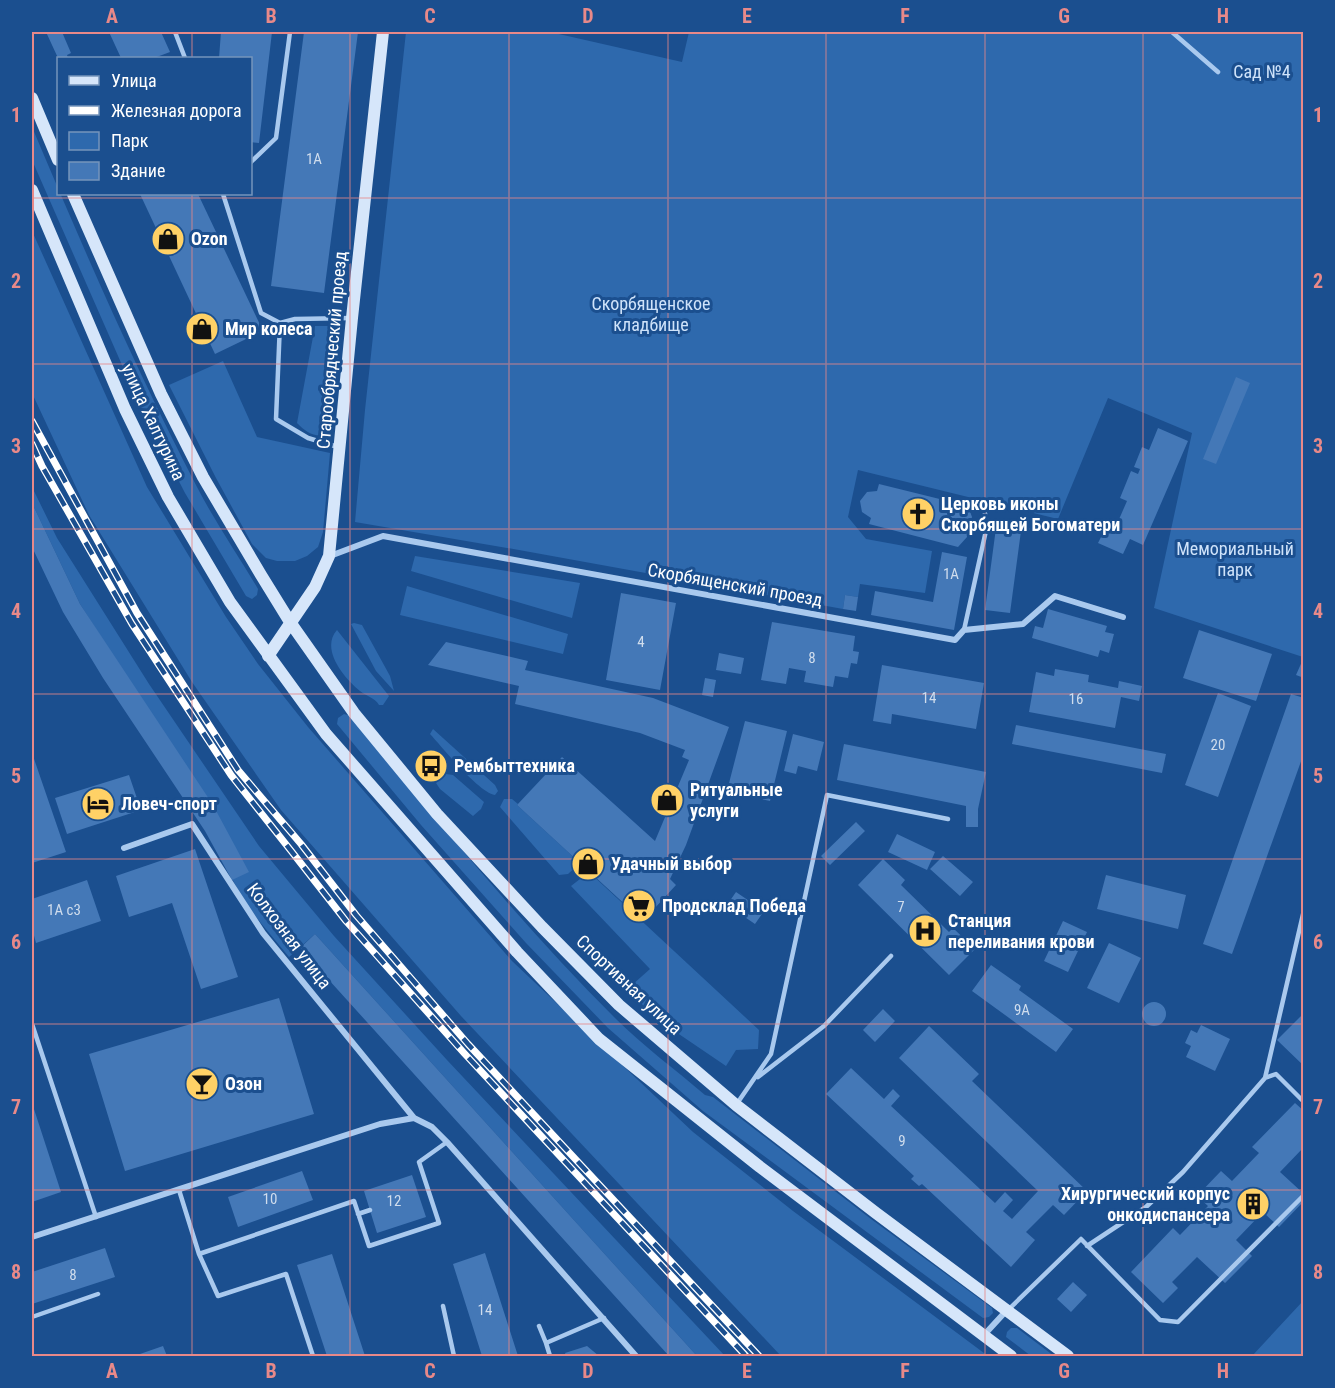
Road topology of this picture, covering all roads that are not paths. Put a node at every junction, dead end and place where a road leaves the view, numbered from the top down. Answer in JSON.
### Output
{"nodes":[{"id":1,"x":175,"y":32,"type":"edge"},
{"id":2,"x":290,"y":32,"type":"edge"},
{"id":3,"x":383,"y":32,"type":"edge"},
{"id":4,"x":1173,"y":32,"type":"edge"},
{"id":5,"x":185,"y":57,"type":"edge"},
{"id":6,"x":1218,"y":72,"type":"dead end"},
{"id":7,"x":32,"y":98,"type":"edge"},
{"id":8,"x":57,"y":158,"type":"edge"},
{"id":9,"x":252,"y":161,"type":"edge"},
{"id":10,"x":32,"y":190,"type":"edge"},
{"id":11,"x":73,"y":195,"type":"edge"},
{"id":12,"x":224,"y":195,"type":"edge"},
{"id":13,"x":352,"y":318,"type":"junction"},
{"id":14,"x":280,"y":323,"type":"junction"},
{"id":15,"x":340,"y":448,"type":"junction"},
{"id":16,"x":982,"y":501,"type":"dead end"},
{"id":17,"x":329,"y":556,"type":"junction"},
{"id":18,"x":1123,"y":617,"type":"dead end"},
{"id":19,"x":290,"y":622,"type":"junction"},
{"id":20,"x":964,"y":630,"type":"junction"},
{"id":21,"x":268,"y":656,"type":"junction"},
{"id":22,"x":948,"y":819,"type":"dead end"},
{"id":23,"x":124,"y":848,"type":"dead end"},
{"id":24,"x":1304,"y":910,"type":"edge"},
{"id":25,"x":891,"y":956,"type":"dead end"},
{"id":26,"x":32,"y":1024,"type":"edge"},
{"id":27,"x":1265,"y":1078,"type":"junction"},
{"id":28,"x":754,"y":1080,"type":"junction"},
{"id":29,"x":1304,"y":1102,"type":"edge"},
{"id":30,"x":736,"y":1105,"type":"junction"},
{"id":31,"x":414,"y":1118,"type":"junction"},
{"id":32,"x":447,"y":1142,"type":"junction"},
{"id":33,"x":178,"y":1190,"type":"junction"},
{"id":34,"x":1304,"y":1195,"type":"edge"},
{"id":35,"x":370,"y":1210,"type":"dead end"},
{"id":36,"x":358,"y":1214,"type":"junction"},
{"id":37,"x":96,"y":1217,"type":"junction"},
{"id":38,"x":32,"y":1238,"type":"edge"},
{"id":39,"x":1087,"y":1246,"type":"junction"},
{"id":40,"x":199,"y":1254,"type":"junction"},
{"id":41,"x":98,"y":1294,"type":"dead end"},
{"id":42,"x":442,"y":1306,"type":"dead end"},
{"id":43,"x":1008,"y":1310,"type":"junction"},
{"id":44,"x":32,"y":1317,"type":"edge"},
{"id":45,"x":603,"y":1318,"type":"junction"},
{"id":46,"x":539,"y":1326,"type":"dead end"},
{"id":47,"x":984,"y":1335,"type":"junction"},
{"id":48,"x":546,"y":1343,"type":"junction"},
{"id":49,"x":313,"y":1356,"type":"edge"},
{"id":50,"x":453,"y":1356,"type":"edge"},
{"id":51,"x":550,"y":1356,"type":"edge"},
{"id":52,"x":636,"y":1356,"type":"edge"},
{"id":53,"x":1011,"y":1356,"type":"edge"},
{"id":54,"x":1068,"y":1356,"type":"edge"}],
"edges":[{"from":1,"to":5,"type":"lane"},
{"from":2,"to":9,"type":"lane"},
{"from":3,"to":13,"type":"main road","name":"Старообрядческий проезд"},
{"from":4,"to":6,"type":"lane"},
{"from":7,"to":8,"type":"main road"},
{"from":10,"to":21,"type":"main road","name":"улица Халтурина"},
{"from":11,"to":19,"type":"main road","name":"улица Халтурина"},
{"from":12,"to":14,"type":"lane"},
{"from":13,"to":14,"type":"lane"},
{"from":13,"to":15,"type":"main road","name":"Старообрядческий проезд"},
{"from":14,"to":15,"type":"lane"},
{"from":15,"to":17,"type":"main road","name":"Старообрядческий проезд"},
{"from":16,"to":20,"type":"lane"},
{"from":17,"to":19,"type":"main road","name":"Старообрядческий проезд"},
{"from":17,"to":20,"type":"street","name":"Скорбященский проезд"},
{"from":18,"to":20,"type":"street","name":"Скорбященский проезд"},
{"from":19,"to":21,"type":"main road","name":"Старообрядческий проезд"},
{"from":19,"to":30,"type":"main road","name":"Спортивная улица"},
{"from":21,"to":47,"type":"main road"},
{"from":22,"to":28,"type":"lane"},
{"from":23,"to":31,"type":"street","name":"Колхозная улица"},
{"from":24,"to":27,"type":"lane"},
{"from":25,"to":28,"type":"lane"},
{"from":26,"to":37,"type":"lane"},
{"from":27,"to":29,"type":"lane"},
{"from":27,"to":39,"type":"lane"},
{"from":28,"to":30,"type":"lane"},
{"from":30,"to":43,"type":"main road","name":"Спортивная улица"},
{"from":31,"to":32,"type":"street","name":"Колхозная улица"},
{"from":31,"to":33,"type":"street"},
{"from":32,"to":36,"type":"lane"},
{"from":32,"to":45,"type":"street","name":"Колхозная улица"},
{"from":33,"to":37,"type":"street"},
{"from":33,"to":40,"type":"lane"},
{"from":34,"to":39,"type":"lane"},
{"from":35,"to":36,"type":"lane"},
{"from":36,"to":40,"type":"lane"},
{"from":37,"to":38,"type":"street"},
{"from":39,"to":43,"type":"lane"},
{"from":40,"to":49,"type":"lane"},
{"from":41,"to":44,"type":"lane"},
{"from":42,"to":50,"type":"lane"},
{"from":43,"to":47,"type":"street"},
{"from":43,"to":54,"type":"main road","name":"Спортивная улица"},
{"from":45,"to":48,"type":"lane"},
{"from":45,"to":52,"type":"street","name":"Колхозная улица"},
{"from":46,"to":48,"type":"lane"},
{"from":47,"to":53,"type":"main road"},
{"from":48,"to":51,"type":"lane"}]}
